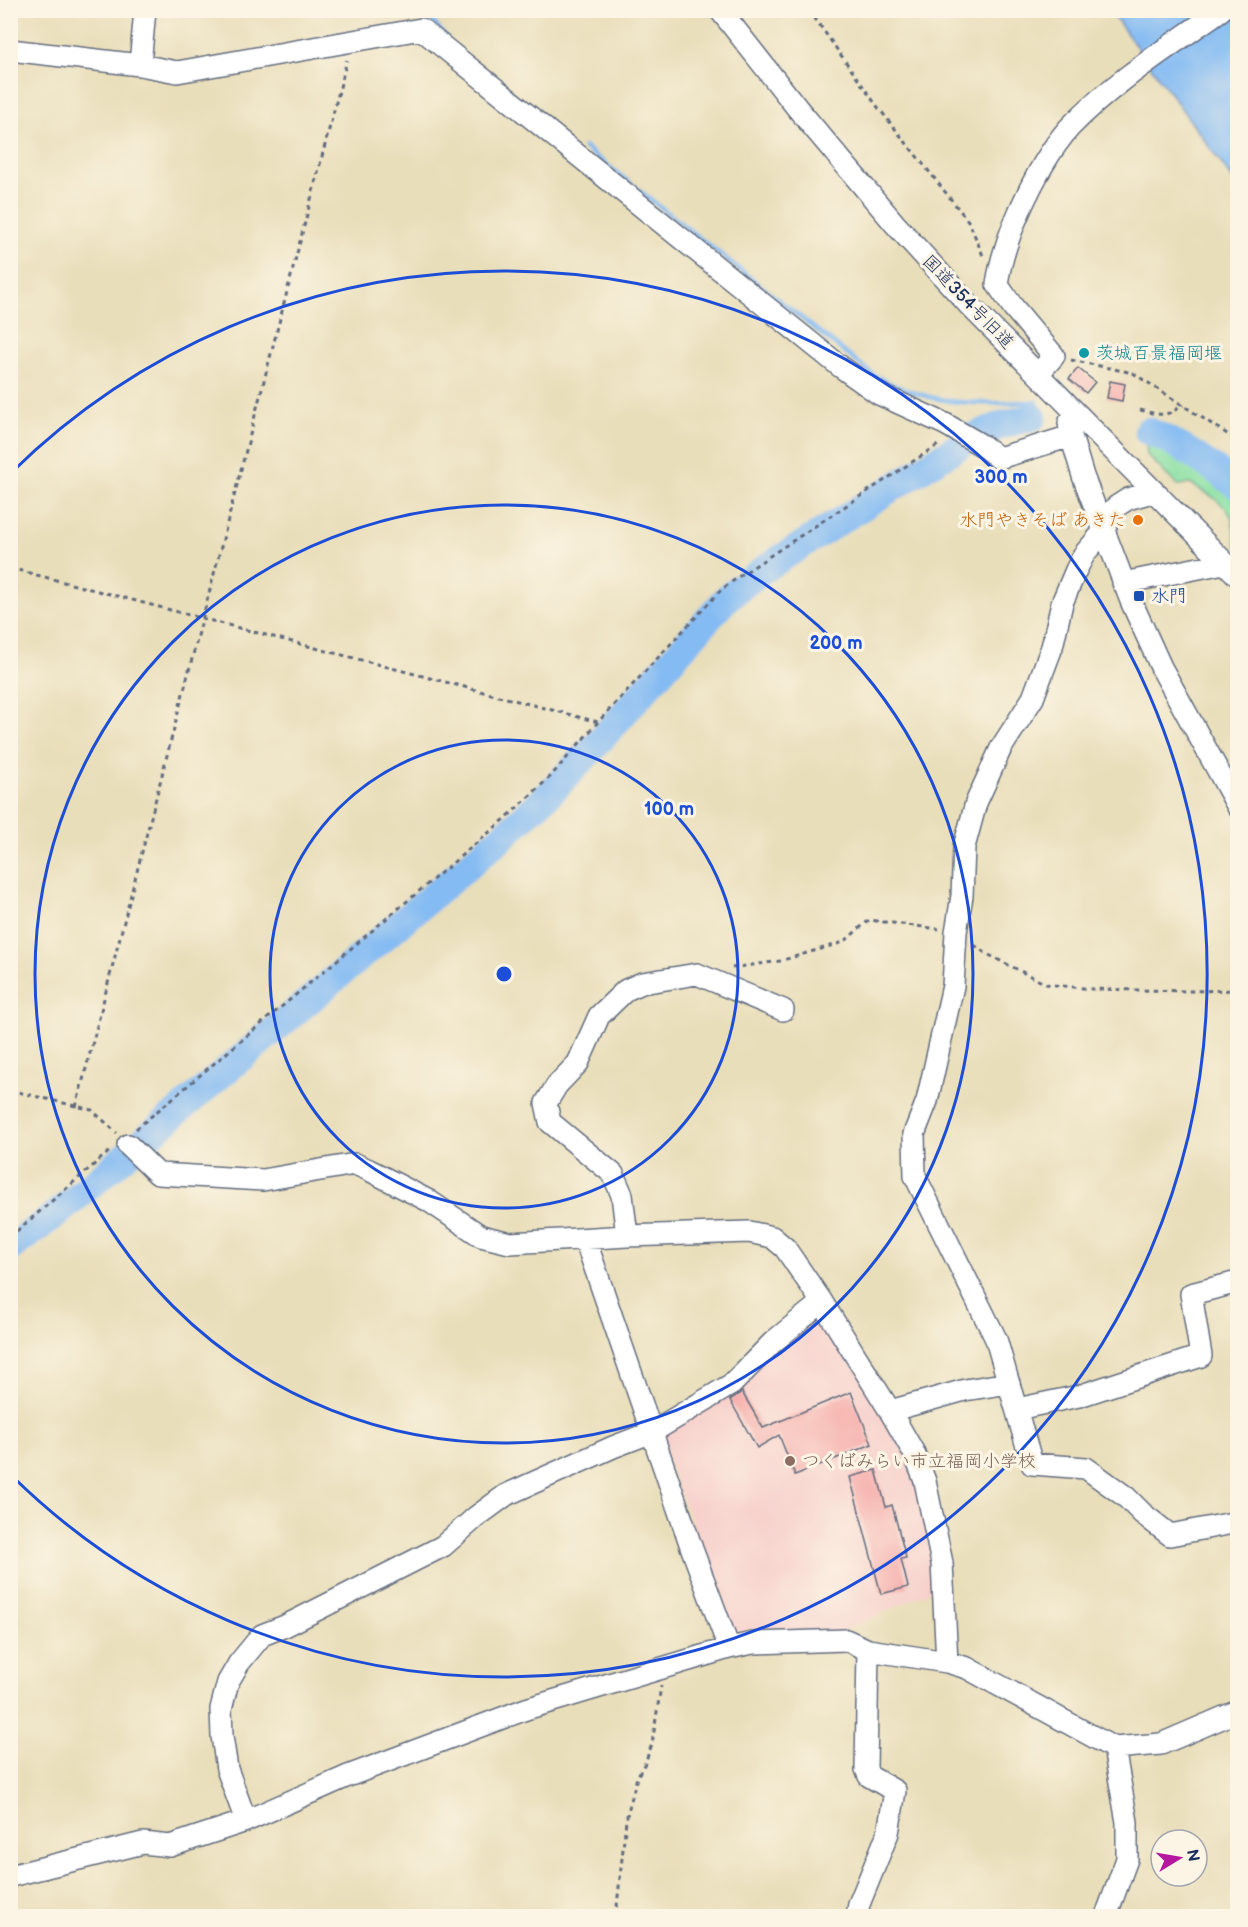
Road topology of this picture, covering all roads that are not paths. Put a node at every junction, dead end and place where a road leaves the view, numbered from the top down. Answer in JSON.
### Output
{"nodes":[{"id":1,"x":145,"y":10,"type":"edge"},
{"id":2,"x":720,"y":10,"type":"edge"},
{"id":3,"x":1221,"y":10,"type":"edge"},
{"id":4,"x":10,"y":50,"type":"edge"},
{"id":5,"x":140,"y":65,"type":"junction"},
{"id":6,"x":1038,"y":374,"type":"junction"},
{"id":7,"x":1071,"y":408,"type":"junction"},
{"id":8,"x":1071,"y":436,"type":"junction"},
{"id":9,"x":1152,"y":492,"type":"junction"},
{"id":10,"x":1104,"y":531,"type":"junction"},
{"id":11,"x":1231,"y":569,"type":"edge"},
{"id":12,"x":1123,"y":583,"type":"junction"},
{"id":13,"x":1238,"y":807,"type":"edge"},
{"id":14,"x":783,"y":1010,"type":"dead end"},
{"id":15,"x":130,"y":1147,"type":"road end"},
{"id":16,"x":627,"y":1236,"type":"junction"},
{"id":17,"x":585,"y":1239,"type":"junction"},
{"id":18,"x":1238,"y":1282,"type":"edge"},
{"id":19,"x":822,"y":1302,"type":"junction"},
{"id":20,"x":1009,"y":1383,"type":"junction"},
{"id":21,"x":1017,"y":1410,"type":"junction"},
{"id":22,"x":890,"y":1411,"type":"junction"},
{"id":23,"x":652,"y":1432,"type":"junction"},
{"id":24,"x":1238,"y":1522,"type":"edge"},
{"id":25,"x":729,"y":1648,"type":"junction"},
{"id":26,"x":868,"y":1650,"type":"junction"},
{"id":27,"x":947,"y":1662,"type":"junction"},
{"id":28,"x":1238,"y":1711,"type":"edge"},
{"id":29,"x":1114,"y":1748,"type":"junction"},
{"id":30,"x":246,"y":1821,"type":"junction"},
{"id":31,"x":10,"y":1876,"type":"edge"},
{"id":32,"x":857,"y":1917,"type":"edge"},
{"id":33,"x":1106,"y":1917,"type":"edge"}],
"edges":[{"from":1,"to":5,"type":"street"},
{"from":2,"to":6,"type":"street","name":"国道354号旧道"},
{"from":3,"to":6,"type":"street"},
{"from":4,"to":5,"type":"street"},
{"from":5,"to":8,"type":"street"},
{"from":6,"to":7,"type":"street","name":"国道354号旧道"},
{"from":7,"to":8,"type":"street"},
{"from":7,"to":9,"type":"street","name":"国道354号旧道"},
{"from":8,"to":10,"type":"street"},
{"from":9,"to":10,"type":"street"},
{"from":9,"to":11,"type":"street","name":"国道354号旧道"},
{"from":10,"to":12,"type":"street"},
{"from":10,"to":20,"type":"street"},
{"from":11,"to":12,"type":"street"},
{"from":12,"to":13,"type":"street"},
{"from":14,"to":16,"type":"street"},
{"from":15,"to":17,"type":"street"},
{"from":16,"to":17,"type":"street"},
{"from":16,"to":19,"type":"street"},
{"from":17,"to":23,"type":"street"},
{"from":18,"to":21,"type":"street"},
{"from":19,"to":22,"type":"street"},
{"from":19,"to":23,"type":"street"},
{"from":20,"to":21,"type":"street"},
{"from":20,"to":22,"type":"street"},
{"from":21,"to":24,"type":"street"},
{"from":22,"to":27,"type":"street"},
{"from":23,"to":25,"type":"street"},
{"from":23,"to":30,"type":"street"},
{"from":25,"to":26,"type":"street"},
{"from":25,"to":30,"type":"street"},
{"from":26,"to":27,"type":"street"},
{"from":26,"to":32,"type":"street"},
{"from":27,"to":29,"type":"street"},
{"from":28,"to":29,"type":"street"},
{"from":29,"to":33,"type":"street"},
{"from":30,"to":31,"type":"street"}]}
